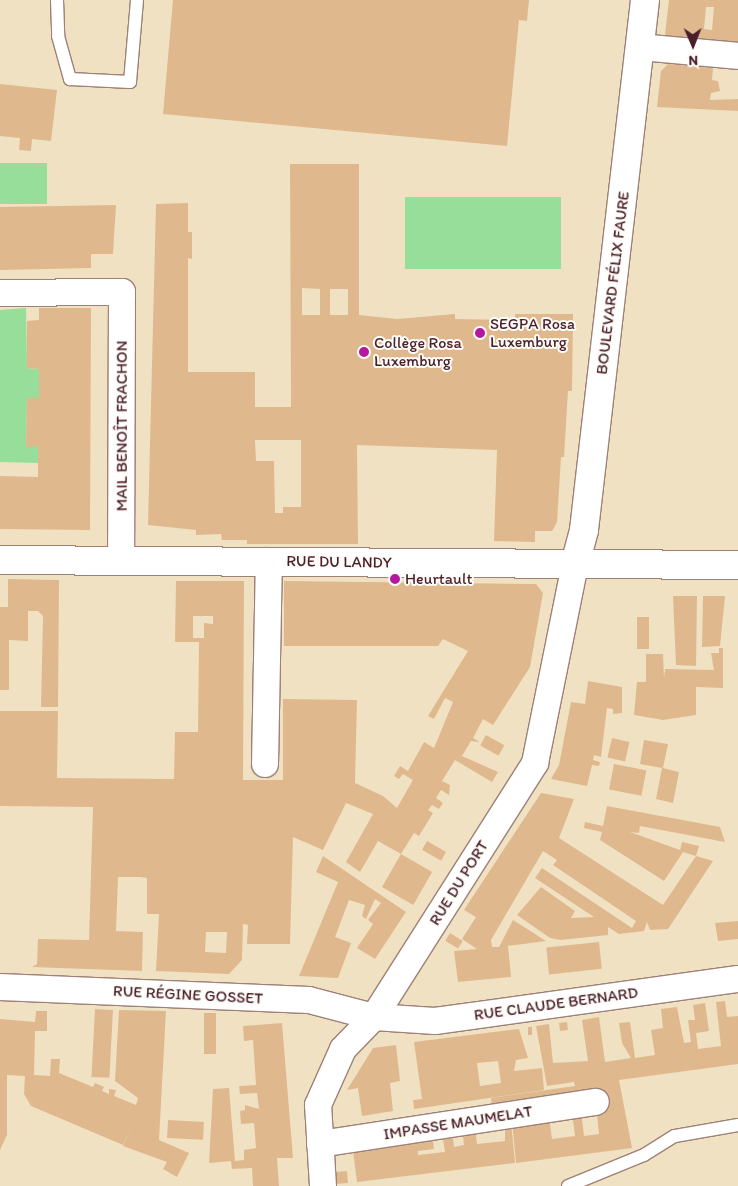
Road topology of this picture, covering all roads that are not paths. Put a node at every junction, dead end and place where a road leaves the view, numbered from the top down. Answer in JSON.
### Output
{"nodes":[{"id":1,"x":57,"y":0,"type":"edge"},
{"id":2,"x":137,"y":0,"type":"edge"},
{"id":3,"x":645,"y":0,"type":"edge"},
{"id":4,"x":640,"y":46,"type":"junction"},
{"id":5,"x":738,"y":56,"type":"edge"},
{"id":6,"x":0,"y":294,"type":"edge"},
{"id":7,"x":0,"y":560,"type":"edge"},
{"id":8,"x":122,"y":561,"type":"junction"},
{"id":9,"x":269,"y":561,"type":"junction"},
{"id":10,"x":574,"y":564,"type":"junction"},
{"id":11,"x":738,"y":565,"type":"edge"},
{"id":12,"x":265,"y":764,"type":"dead end"},
{"id":13,"x":738,"y":978,"type":"edge"},
{"id":14,"x":0,"y":986,"type":"edge"},
{"id":15,"x":374,"y":1017,"type":"junction"},
{"id":16,"x":596,"y":1102,"type":"dead end"},
{"id":17,"x":738,"y":1125,"type":"edge"},
{"id":18,"x":320,"y":1144,"type":"junction"},
{"id":19,"x":323,"y":1186,"type":"edge"},
{"id":20,"x":568,"y":1186,"type":"edge"}],
"edges":[{"from":1,"to":2,"type":"lane"},
{"from":3,"to":4,"type":"main road","name":"BOULEVARD FÉLIX FAURE"},
{"from":4,"to":5,"type":"street"},
{"from":4,"to":10,"type":"main road","name":"BOULEVARD FÉLIX FAURE"},
{"from":6,"to":8,"type":"street","name":"MAIL BENOÎT FRACHON"},
{"from":7,"to":8,"type":"main road","name":"RUE DU LANDY"},
{"from":8,"to":9,"type":"main road","name":"RUE DU LANDY"},
{"from":9,"to":10,"type":"main road","name":"RUE DU LANDY"},
{"from":9,"to":12,"type":"street"},
{"from":10,"to":11,"type":"main road","name":"RUE DU LANDY"},
{"from":10,"to":15,"type":"street","name":"RUE DU PORT"},
{"from":13,"to":15,"type":"street","name":"RUE CLAUDE BERNARD"},
{"from":14,"to":15,"type":"street","name":"RUE RÉGINE GOSSET"},
{"from":15,"to":18,"type":"street","name":"RUE DU PORT"},
{"from":16,"to":18,"type":"street","name":"IMPASSE MAUMELAT"},
{"from":17,"to":20,"type":"lane"},
{"from":18,"to":19,"type":"street","name":"RUE DU PORT"}]}
